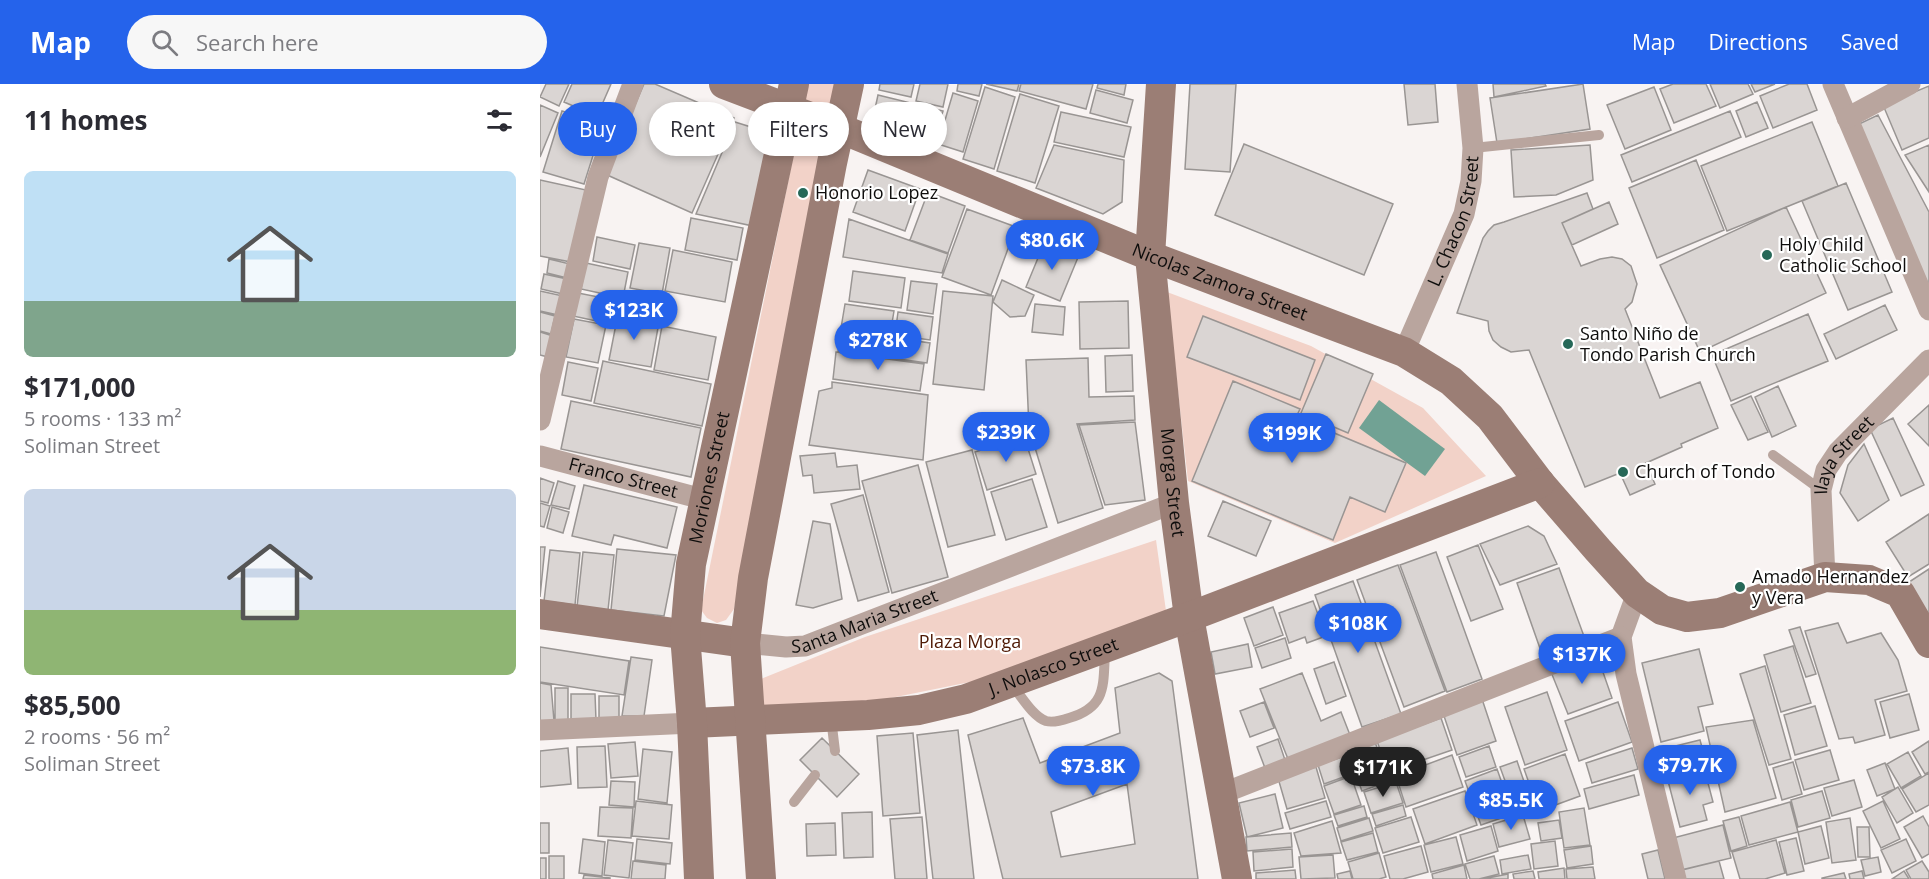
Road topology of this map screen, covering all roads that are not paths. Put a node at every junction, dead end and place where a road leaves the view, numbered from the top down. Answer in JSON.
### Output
{"nodes":[{"id":1,"x":633,"y":84,"type":"edge"},
{"id":2,"x":724,"y":84,"type":"edge"},
{"id":3,"x":849,"y":84,"type":"edge"},
{"id":4,"x":1161,"y":84,"type":"edge"},
{"id":5,"x":1467,"y":84,"type":"edge"},
{"id":6,"x":1833,"y":84,"type":"edge"},
{"id":7,"x":1910,"y":84,"type":"edge"},
{"id":8,"x":791,"y":97,"type":"edge"},
{"id":9,"x":845,"y":102,"type":"edge"},
{"id":10,"x":1847,"y":118,"type":"junction"},
{"id":11,"x":849,"y":132,"type":"edge"},
{"id":12,"x":1599,"y":135,"type":"dead end"},
{"id":13,"x":1473,"y":148,"type":"junction"},
{"id":14,"x":834,"y":156,"type":"edge"},
{"id":15,"x":1150,"y":256,"type":"junction"},
{"id":16,"x":1929,"y":310,"type":"edge"},
{"id":17,"x":1404,"y":352,"type":"junction"},
{"id":18,"x":1929,"y":360,"type":"edge"},
{"id":19,"x":540,"y":420,"type":"edge"},
{"id":20,"x":1773,"y":455,"type":"dead end"},
{"id":21,"x":540,"y":456,"type":"edge"},
{"id":22,"x":1540,"y":483,"type":"junction"},
{"id":23,"x":1821,"y":490,"type":"junction"},
{"id":24,"x":706,"y":500,"type":"junction"},
{"id":25,"x":1174,"y":503,"type":"junction"},
{"id":26,"x":1825,"y":577,"type":"junction"},
{"id":27,"x":1636,"y":593,"type":"junction"},
{"id":28,"x":540,"y":614,"type":"edge"},
{"id":29,"x":1189,"y":617,"type":"junction"},
{"id":30,"x":685,"y":635,"type":"junction"},
{"id":31,"x":1621,"y":637,"type":"junction"},
{"id":32,"x":745,"y":643,"type":"junction"},
{"id":33,"x":1929,"y":643,"type":"edge"},
{"id":34,"x":1105,"y":649,"type":"junction"},
{"id":35,"x":1011,"y":684,"type":"junction"},
{"id":36,"x":830,"y":717,"type":"junction"},
{"id":37,"x":749,"y":720,"type":"junction"},
{"id":38,"x":692,"y":723,"type":"junction"},
{"id":39,"x":540,"y":730,"type":"edge"},
{"id":40,"x":835,"y":751,"type":"dead end"},
{"id":41,"x":815,"y":775,"type":"dead end"},
{"id":42,"x":1221,"y":794,"type":"junction"},
{"id":43,"x":794,"y":802,"type":"dead end"},
{"id":44,"x":699,"y":879,"type":"edge"},
{"id":45,"x":761,"y":879,"type":"edge"},
{"id":46,"x":1237,"y":879,"type":"edge"},
{"id":47,"x":1677,"y":879,"type":"edge"}],
"edges":[{"from":1,"to":19,"type":"street"},
{"from":2,"to":8,"type":"street","name":"Nicolas Zamora Street"},
{"from":3,"to":9,"type":"street"},
{"from":4,"to":15,"type":"street","name":"Morga Street"},
{"from":5,"to":13,"type":"street","name":"L. Chacon Street"},
{"from":6,"to":10,"type":"street"},
{"from":7,"to":10,"type":"street"},
{"from":8,"to":24,"type":"street","name":"Moriones Street"},
{"from":10,"to":16,"type":"street"},
{"from":11,"to":15,"type":"street","name":"Nicolas Zamora Street"},
{"from":12,"to":13,"type":"lane"},
{"from":13,"to":17,"type":"street","name":"L. Chacon Street"},
{"from":14,"to":32,"type":"street"},
{"from":15,"to":17,"type":"street","name":"Nicolas Zamora Street"},
{"from":15,"to":25,"type":"street","name":"Morga Street"},
{"from":17,"to":22,"type":"street","name":"Nicolas Zamora Street"},
{"from":18,"to":23,"type":"street","name":"Ilaya Street"},
{"from":20,"to":23,"type":"lane"},
{"from":21,"to":24,"type":"street","name":"Franco Street"},
{"from":22,"to":27,"type":"street","name":"Nicolas Zamora Street"},
{"from":22,"to":29,"type":"street","name":"J. Nolasco Street"},
{"from":23,"to":26,"type":"street","name":"Ilaya Street"},
{"from":24,"to":30,"type":"street","name":"Moriones Street"},
{"from":25,"to":29,"type":"street","name":"Morga Street"},
{"from":25,"to":32,"type":"street","name":"Santa Maria Street"},
{"from":26,"to":27,"type":"street","name":"Nicolas Zamora Street"},
{"from":26,"to":33,"type":"street"},
{"from":27,"to":31,"type":"street"},
{"from":28,"to":30,"type":"street","name":"Santa Maria Street"},
{"from":29,"to":34,"type":"street","name":"J. Nolasco Street"},
{"from":29,"to":42,"type":"street","name":"Morga Street"},
{"from":30,"to":32,"type":"street","name":"Santa Maria Street"},
{"from":30,"to":38,"type":"street","name":"Moriones Street"},
{"from":31,"to":42,"type":"street"},
{"from":31,"to":47,"type":"street"},
{"from":32,"to":37,"type":"street"},
{"from":34,"to":35,"type":"street","name":"J. Nolasco Street"},
{"from":34,"to":35,"type":"lane"},
{"from":35,"to":36,"type":"street","name":"J. Nolasco Street"},
{"from":36,"to":37,"type":"street","name":"J. Nolasco Street"},
{"from":36,"to":40,"type":"lane"},
{"from":37,"to":38,"type":"street","name":"J. Nolasco Street"},
{"from":37,"to":45,"type":"street"},
{"from":38,"to":39,"type":"street","name":"J. Nolasco Street"},
{"from":38,"to":44,"type":"street","name":"Moriones Street"},
{"from":41,"to":43,"type":"lane"},
{"from":42,"to":46,"type":"street","name":"Morga Street"}]}
